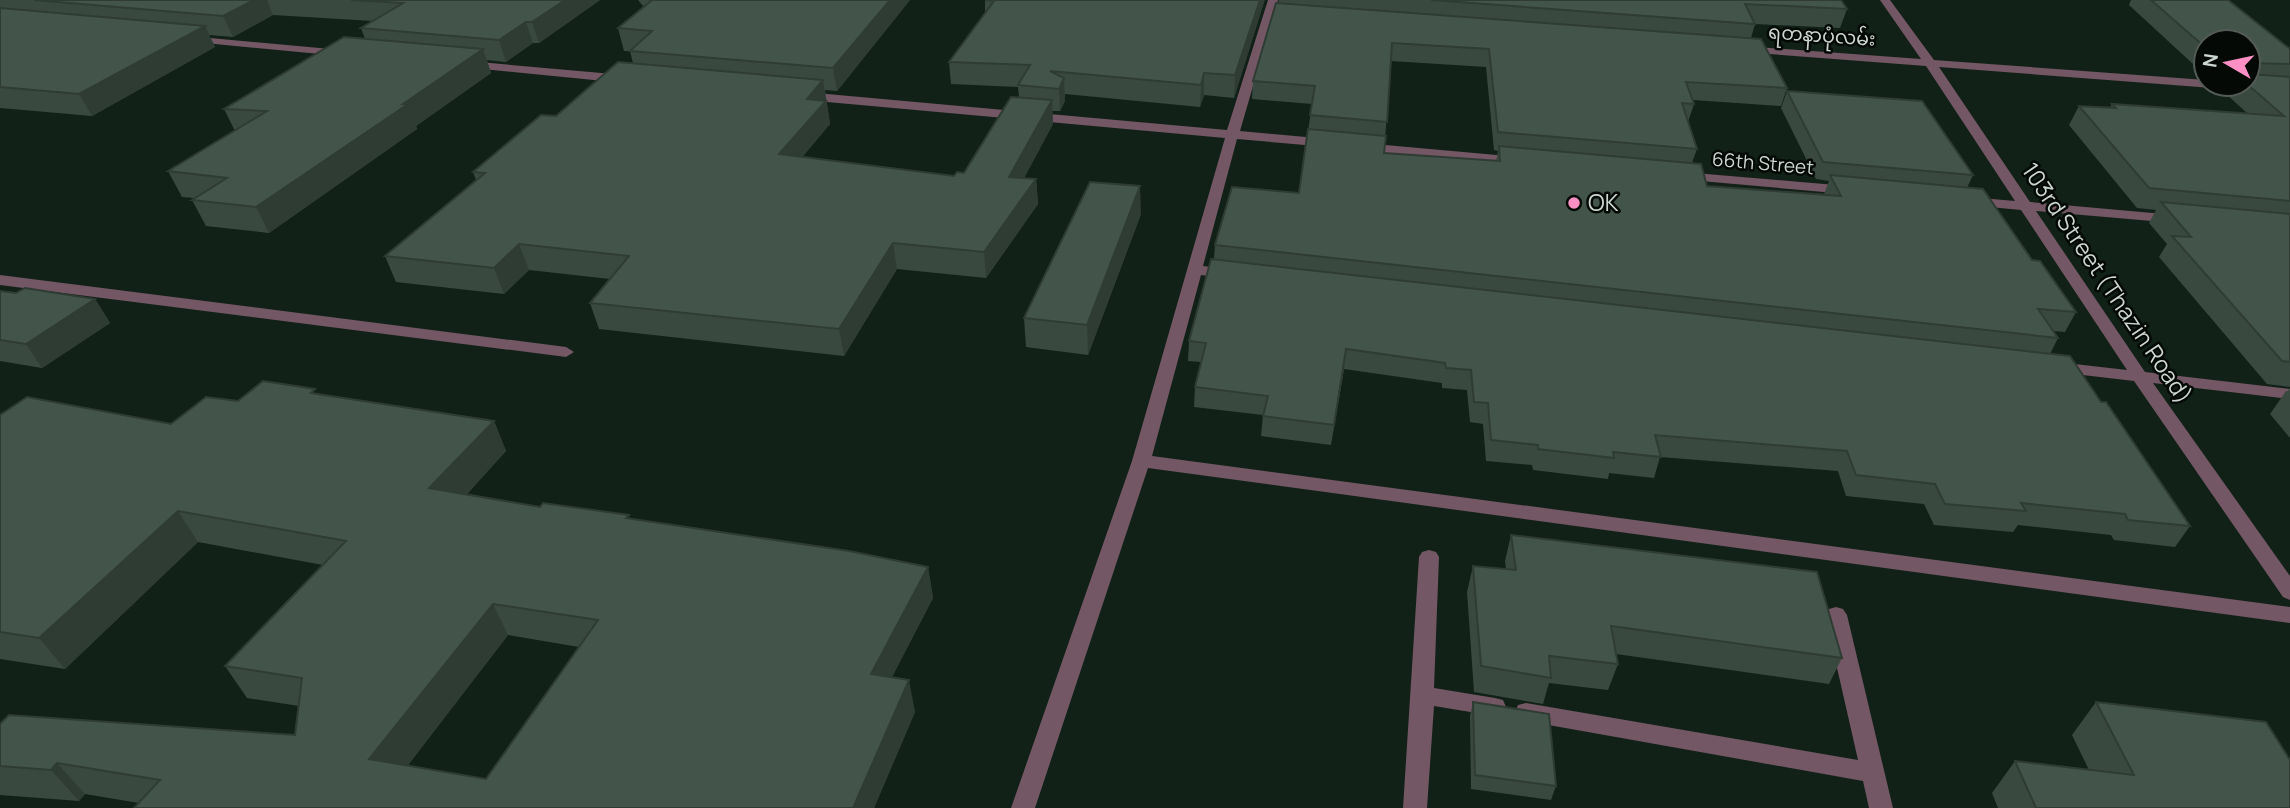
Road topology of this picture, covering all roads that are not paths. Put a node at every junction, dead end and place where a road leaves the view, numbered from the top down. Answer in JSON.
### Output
{"nodes":[{"id":1,"x":1273,"y":0,"type":"edge"},
{"id":2,"x":1885,"y":0,"type":"edge"},
{"id":3,"x":1268,"y":13,"type":"junction"},
{"id":4,"x":1282,"y":14,"type":"edge"},
{"id":5,"x":180,"y":39,"type":"edge"},
{"id":6,"x":1723,"y":47,"type":"edge"},
{"id":7,"x":360,"y":55,"type":"edge"},
{"id":8,"x":1930,"y":63,"type":"junction"},
{"id":9,"x":457,"y":64,"type":"edge"},
{"id":10,"x":637,"y":80,"type":"edge"},
{"id":11,"x":2192,"y":83,"type":"edge"},
{"id":12,"x":2262,"y":88,"type":"edge"},
{"id":13,"x":2290,"y":90,"type":"edge"},
{"id":14,"x":789,"y":94,"type":"edge"},
{"id":15,"x":1232,"y":135,"type":"junction"},
{"id":16,"x":1538,"y":162,"type":"edge"},
{"id":17,"x":1663,"y":174,"type":"edge"},
{"id":18,"x":1858,"y":191,"type":"edge"},
{"id":19,"x":1955,"y":200,"type":"edge"},
{"id":20,"x":2025,"y":206,"type":"junction"},
{"id":21,"x":2192,"y":220,"type":"edge"},
{"id":22,"x":1193,"y":270,"type":"junction"},
{"id":23,"x":1248,"y":276,"type":"edge"},
{"id":24,"x":0,"y":280,"type":"edge"},
{"id":25,"x":566,"y":352,"type":"dead end"},
{"id":26,"x":2043,"y":366,"type":"edge"},
{"id":27,"x":2140,"y":377,"type":"junction"},
{"id":28,"x":2290,"y":394,"type":"edge"},
{"id":29,"x":1141,"y":461,"type":"junction"},
{"id":30,"x":1429,"y":557,"type":"dead end"},
{"id":31,"x":2290,"y":592,"type":"edge"},
{"id":32,"x":1836,"y":615,"type":"dead end"},
{"id":33,"x":2290,"y":615,"type":"edge"},
{"id":34,"x":1423,"y":695,"type":"junction"},
{"id":35,"x":1871,"y":772,"type":"junction"},
{"id":36,"x":1023,"y":808,"type":"edge"},
{"id":37,"x":1415,"y":808,"type":"edge"},
{"id":38,"x":1881,"y":808,"type":"edge"}],
"edges":[{"from":1,"to":3,"type":"street"},
{"from":2,"to":8,"type":"street","name":"103rd Street (Thazin Road)"},
{"from":3,"to":4,"type":"street"},
{"from":3,"to":15,"type":"street"},
{"from":5,"to":7,"type":"street"},
{"from":6,"to":8,"type":"street","name":"ရတနာပုံလမ်း"},
{"from":8,"to":11,"type":"street","name":"ရတနာပုံလမ်း"},
{"from":8,"to":20,"type":"street","name":"103rd Street (Thazin Road)"},
{"from":9,"to":10,"type":"street"},
{"from":12,"to":13,"type":"street","name":"ရတနာပုံလမ်း"},
{"from":14,"to":15,"type":"street"},
{"from":15,"to":16,"type":"street"},
{"from":15,"to":22,"type":"street"},
{"from":17,"to":18,"type":"street","name":"66th Street"},
{"from":19,"to":20,"type":"street"},
{"from":20,"to":21,"type":"street"},
{"from":20,"to":27,"type":"street","name":"103rd Street (Thazin Road)"},
{"from":22,"to":23,"type":"street"},
{"from":22,"to":29,"type":"street"},
{"from":24,"to":25,"type":"street"},
{"from":26,"to":27,"type":"street"},
{"from":27,"to":28,"type":"street"},
{"from":27,"to":31,"type":"street","name":"103rd Street (Thazin Road)"},
{"from":29,"to":33,"type":"street"},
{"from":29,"to":36,"type":"street"},
{"from":30,"to":34,"type":"street"},
{"from":32,"to":35,"type":"street"},
{"from":34,"to":35,"type":"street"},
{"from":34,"to":37,"type":"street"},
{"from":35,"to":38,"type":"street"}]}
